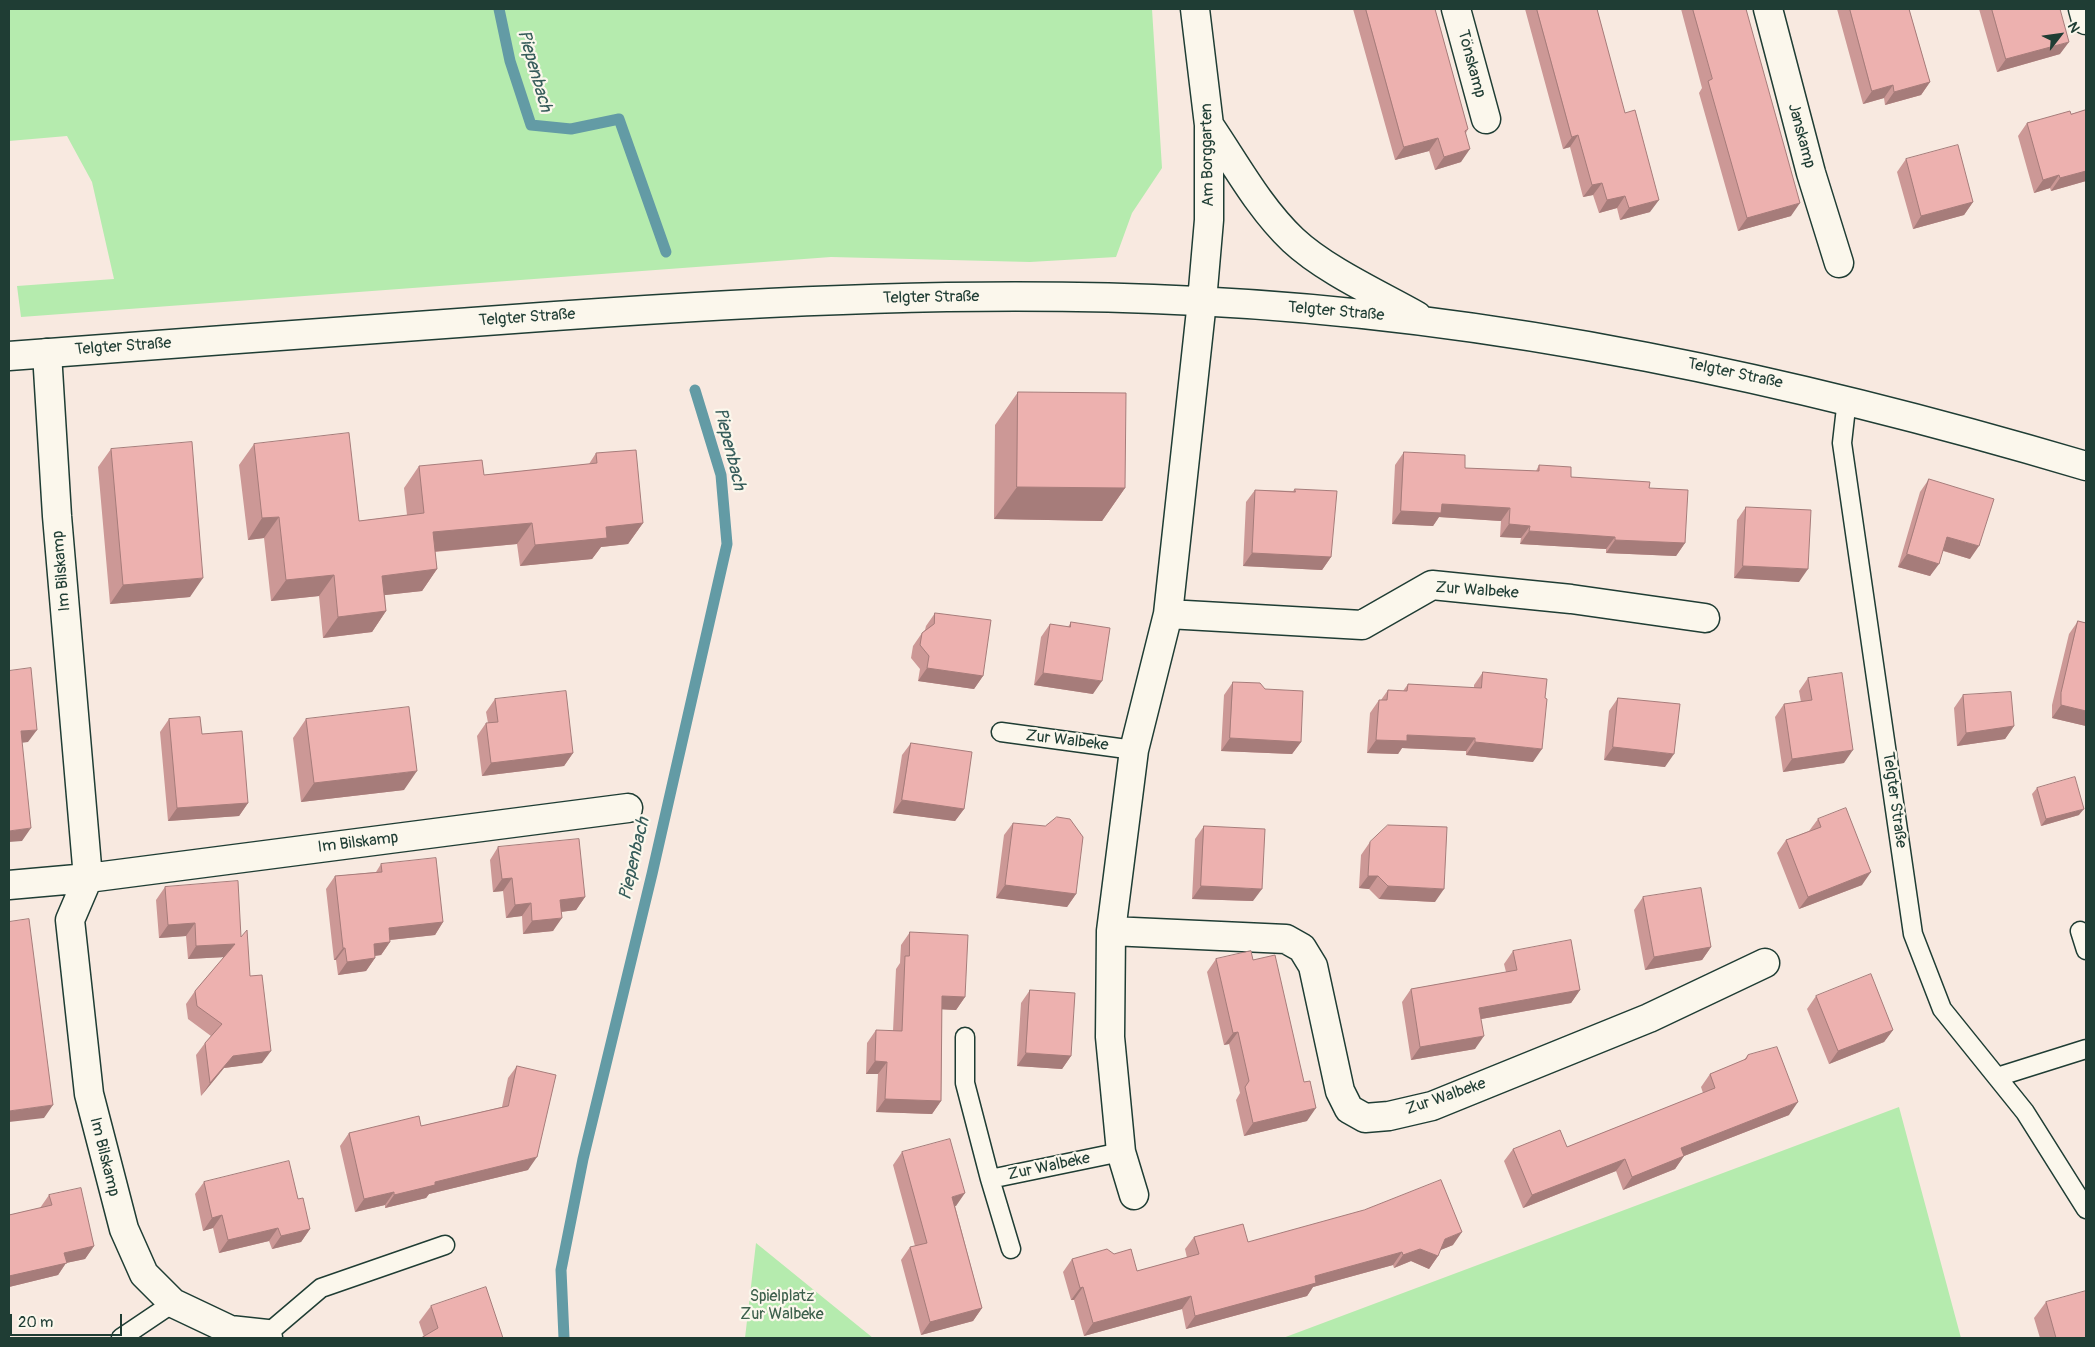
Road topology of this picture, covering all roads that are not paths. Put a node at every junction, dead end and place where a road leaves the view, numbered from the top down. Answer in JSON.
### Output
{"nodes":[{"id":1,"x":1195,"y":9,"type":"edge"},
{"id":2,"x":1456,"y":9,"type":"edge"},
{"id":3,"x":1768,"y":9,"type":"edge"},
{"id":4,"x":2083,"y":9,"type":"edge"},
{"id":5,"x":2086,"y":20,"type":"edge"},
{"id":6,"x":1486,"y":119,"type":"dead end"},
{"id":7,"x":1209,"y":125,"type":"junction"},
{"id":8,"x":1839,"y":263,"type":"dead end"},
{"id":9,"x":1202,"y":301,"type":"junction"},
{"id":10,"x":1424,"y":320,"type":"junction"},
{"id":11,"x":47,"y":353,"type":"junction"},
{"id":12,"x":9,"y":356,"type":"edge"},
{"id":13,"x":1847,"y":399,"type":"junction"},
{"id":14,"x":2086,"y":466,"type":"edge"},
{"id":15,"x":1168,"y":614,"type":"junction"},
{"id":16,"x":1705,"y":618,"type":"dead end"},
{"id":17,"x":1001,"y":732,"type":"dead end"},
{"id":18,"x":1134,"y":750,"type":"junction"},
{"id":19,"x":628,"y":808,"type":"dead end"},
{"id":20,"x":88,"y":878,"type":"junction"},
{"id":21,"x":9,"y":885,"type":"edge"},
{"id":22,"x":1111,"y":931,"type":"junction"},
{"id":23,"x":2080,"y":931,"type":"dead end"},
{"id":24,"x":2086,"y":950,"type":"edge"},
{"id":25,"x":1765,"y":963,"type":"dead end"},
{"id":26,"x":965,"y":1037,"type":"dead end"},
{"id":27,"x":2086,"y":1050,"type":"edge"},
{"id":28,"x":1996,"y":1077,"type":"junction"},
{"id":29,"x":1121,"y":1152,"type":"junction"},
{"id":30,"x":990,"y":1179,"type":"junction"},
{"id":31,"x":1134,"y":1195,"type":"dead end"},
{"id":32,"x":2086,"y":1209,"type":"edge"},
{"id":33,"x":445,"y":1245,"type":"dead end"},
{"id":34,"x":1011,"y":1249,"type":"dead end"},
{"id":35,"x":173,"y":1303,"type":"junction"},
{"id":36,"x":268,"y":1336,"type":"edge"},
{"id":37,"x":121,"y":1338,"type":"edge"}],
"edges":[{"from":1,"to":7,"type":"street","name":"Am Borggarten"},
{"from":2,"to":6,"type":"street","name":"Tönskamp"},
{"from":3,"to":8,"type":"street","name":"Janskamp"},
{"from":4,"to":5,"type":"street"},
{"from":7,"to":9,"type":"street","name":"Am Borggarten"},
{"from":7,"to":10,"type":"street"},
{"from":9,"to":10,"type":"street","name":"Telgter Straße"},
{"from":9,"to":11,"type":"street","name":"Telgter Straße"},
{"from":9,"to":15,"type":"street"},
{"from":10,"to":13,"type":"street","name":"Telgter Straße"},
{"from":11,"to":12,"type":"street","name":"Telgter Straße"},
{"from":11,"to":20,"type":"street","name":"Im Bilskamp"},
{"from":13,"to":14,"type":"street","name":"Telgter Straße"},
{"from":13,"to":28,"type":"lane","name":"Telgter Straße"},
{"from":15,"to":16,"type":"street","name":"Zur Walbeke"},
{"from":15,"to":18,"type":"street"},
{"from":17,"to":18,"type":"lane","name":"Zur Walbeke"},
{"from":18,"to":22,"type":"street"},
{"from":19,"to":20,"type":"street","name":"Im Bilskamp"},
{"from":20,"to":21,"type":"street","name":"Im Bilskamp"},
{"from":20,"to":35,"type":"street","name":"Im Bilskamp"},
{"from":22,"to":25,"type":"street","name":"Zur Walbeke"},
{"from":22,"to":29,"type":"street"},
{"from":23,"to":24,"type":"lane"},
{"from":26,"to":30,"type":"lane"},
{"from":27,"to":28,"type":"lane"},
{"from":28,"to":32,"type":"lane","name":"Telgter Straße"},
{"from":29,"to":30,"type":"lane","name":"Zur Walbeke"},
{"from":29,"to":31,"type":"street"},
{"from":30,"to":34,"type":"lane","name":"Zur Walbeke"},
{"from":33,"to":36,"type":"lane","name":"Im Bilskamp"},
{"from":35,"to":36,"type":"street","name":"Im Bilskamp"},
{"from":35,"to":37,"type":"lane"}]}
